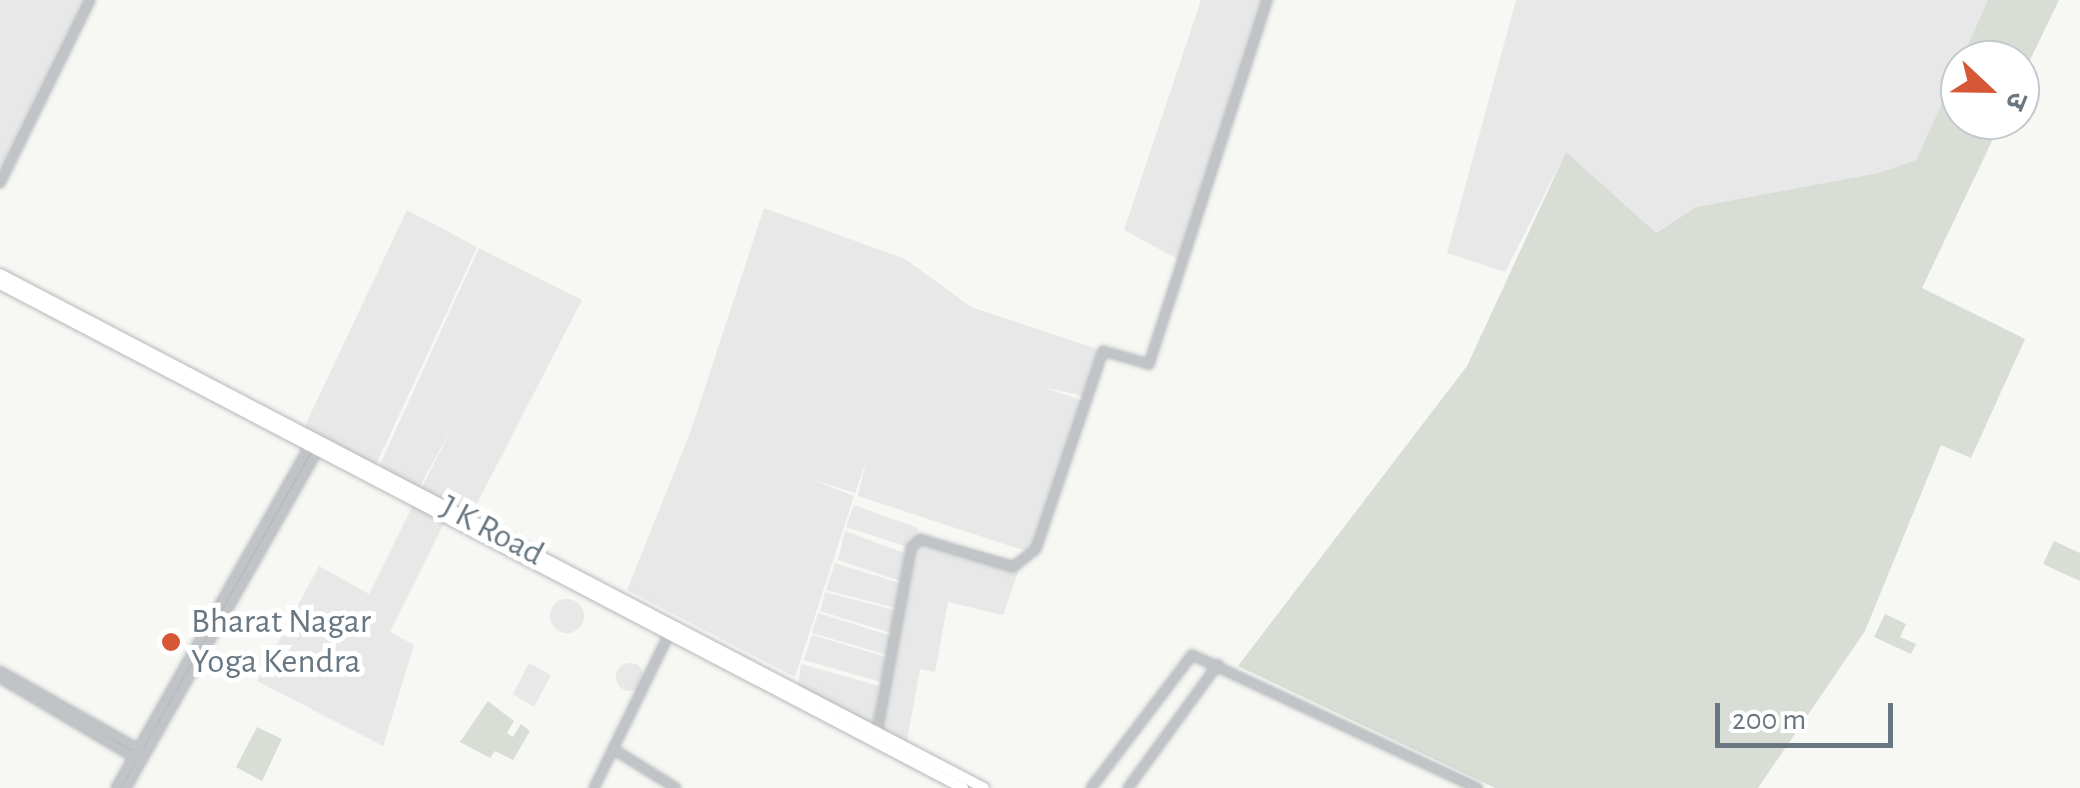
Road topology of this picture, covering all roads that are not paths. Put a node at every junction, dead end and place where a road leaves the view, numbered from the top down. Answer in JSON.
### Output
{"nodes":[{"id":1,"x":90,"y":0,"type":"edge"},
{"id":2,"x":1267,"y":0,"type":"edge"},
{"id":3,"x":0,"y":183,"type":"edge"},
{"id":4,"x":0,"y":274,"type":"edge"},
{"id":5,"x":0,"y":284,"type":"edge"},
{"id":6,"x":316,"y":444,"type":"junction"},
{"id":7,"x":671,"y":630,"type":"junction"},
{"id":8,"x":1217,"y":666,"type":"junction"},
{"id":9,"x":0,"y":674,"type":"edge"},
{"id":10,"x":876,"y":737,"type":"junction"},
{"id":11,"x":612,"y":749,"type":"junction"},
{"id":12,"x":139,"y":755,"type":"junction"},
{"id":13,"x":116,"y":788,"type":"edge"},
{"id":14,"x":126,"y":788,"type":"edge"},
{"id":15,"x":594,"y":788,"type":"edge"},
{"id":16,"x":676,"y":788,"type":"edge"},
{"id":17,"x":963,"y":788,"type":"edge"},
{"id":18,"x":984,"y":788,"type":"edge"},
{"id":19,"x":1091,"y":788,"type":"edge"},
{"id":20,"x":1128,"y":788,"type":"edge"},
{"id":21,"x":1474,"y":788,"type":"edge"}],
"edges":[{"from":1,"to":3,"type":"street"},
{"from":2,"to":10,"type":"street"},
{"from":4,"to":6,"type":"main road","name":"J K Road"},
{"from":5,"to":6,"type":"main road","name":"J K Road"},
{"from":6,"to":7,"type":"main road","name":"J K Road"},
{"from":6,"to":12,"type":"street"},
{"from":7,"to":10,"type":"main road","name":"J K Road"},
{"from":7,"to":11,"type":"street"},
{"from":8,"to":19,"type":"street"},
{"from":8,"to":20,"type":"street"},
{"from":8,"to":21,"type":"street"},
{"from":9,"to":12,"type":"street"},
{"from":10,"to":17,"type":"main road","name":"J K Road"},
{"from":10,"to":18,"type":"main road","name":"J K Road"},
{"from":11,"to":15,"type":"street"},
{"from":11,"to":16,"type":"street"},
{"from":12,"to":13,"type":"street"},
{"from":12,"to":14,"type":"street"}]}
